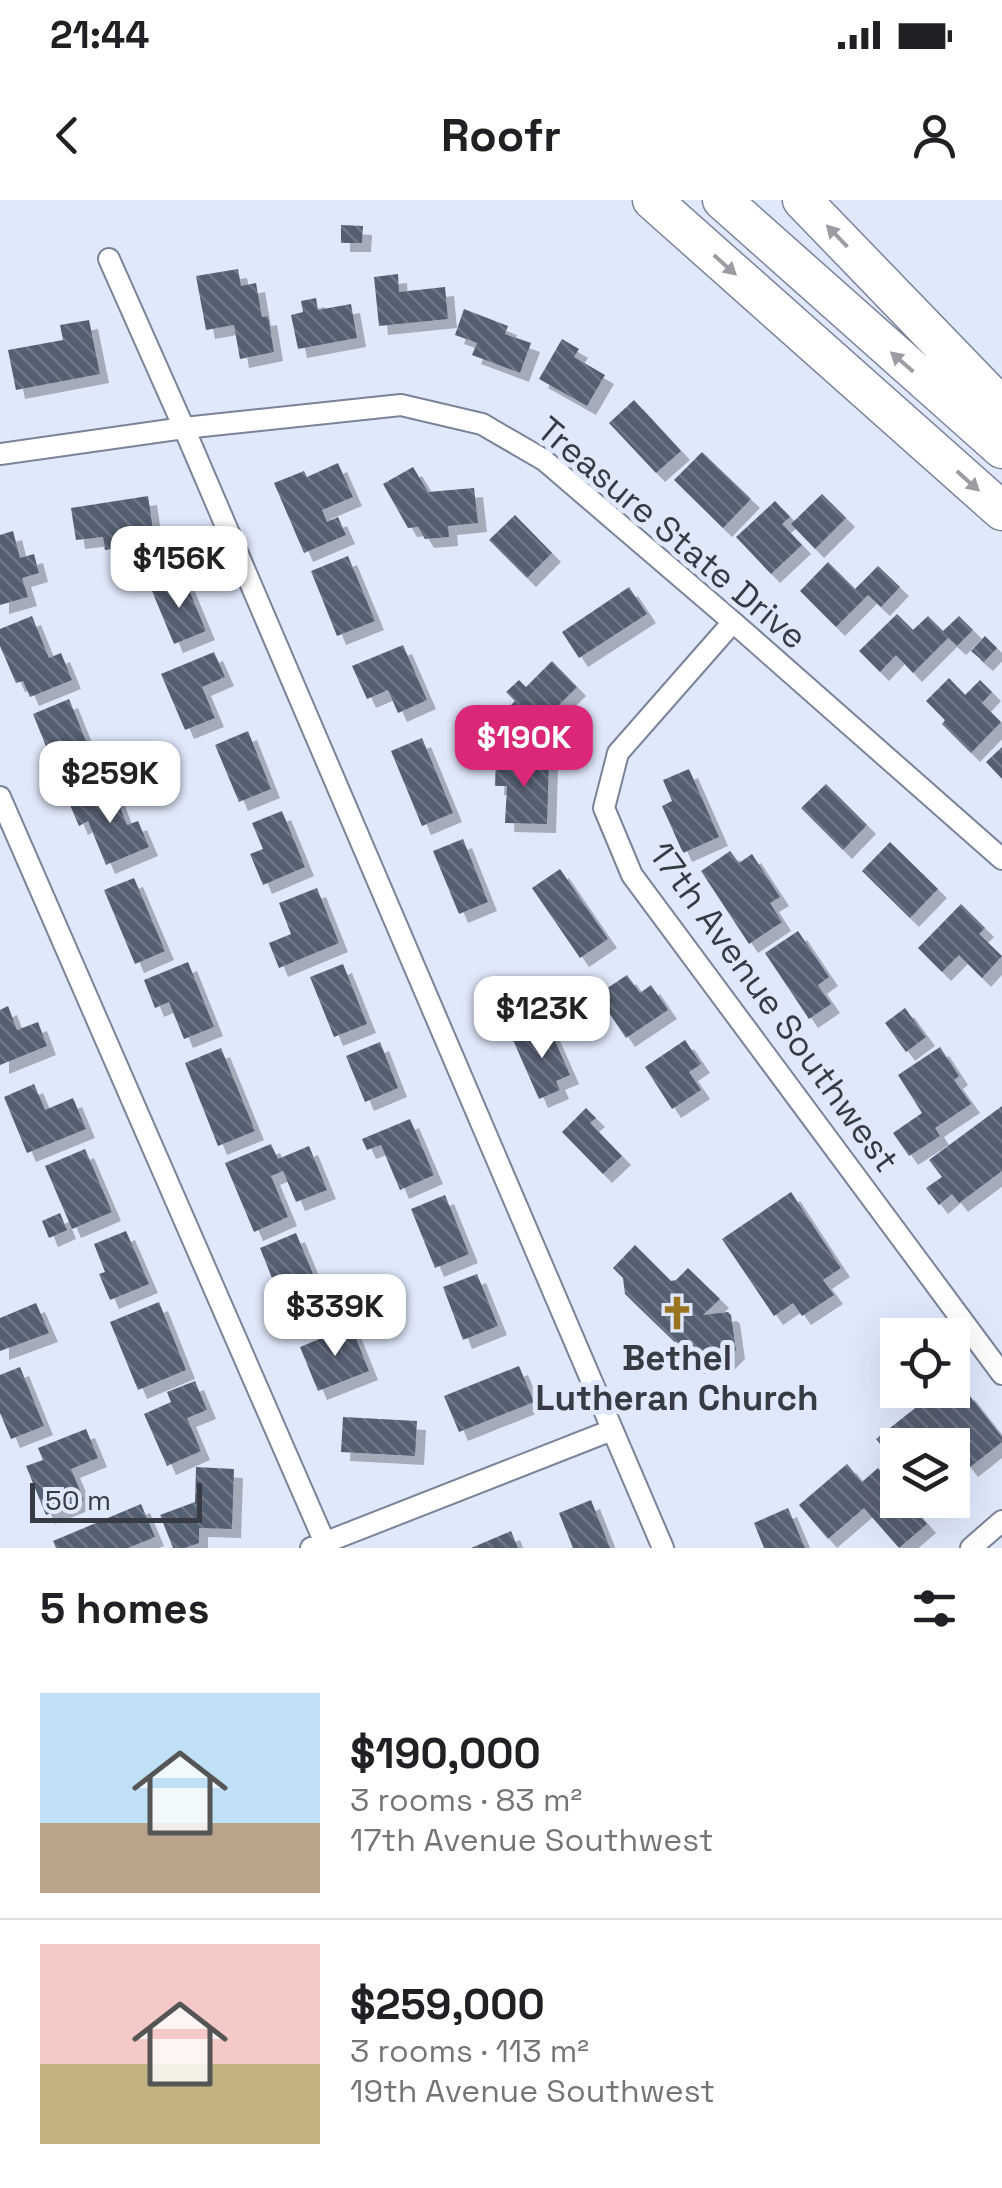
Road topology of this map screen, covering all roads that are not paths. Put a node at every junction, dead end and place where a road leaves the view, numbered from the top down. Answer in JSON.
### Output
{"nodes":[{"id":1,"x":652,"y":200,"type":"edge"},
{"id":2,"x":722,"y":200,"type":"edge"},
{"id":3,"x":802,"y":200,"type":"edge"},
{"id":4,"x":109,"y":259,"type":"dead end"},
{"id":5,"x":1002,"y":407,"type":"edge"},
{"id":6,"x":184,"y":428,"type":"junction"},
{"id":7,"x":1002,"y":449,"type":"edge"},
{"id":8,"x":0,"y":454,"type":"edge"},
{"id":9,"x":1002,"y":511,"type":"edge"},
{"id":10,"x":733,"y":622,"type":"junction"},
{"id":11,"x":0,"y":797,"type":"edge"},
{"id":12,"x":1002,"y":860,"type":"edge"},
{"id":13,"x":1002,"y":1374,"type":"edge"},
{"id":14,"x":612,"y":1430,"type":"junction"},
{"id":15,"x":1002,"y":1521,"type":"edge"},
{"id":16,"x":318,"y":1545,"type":"edge"},
{"id":17,"x":663,"y":1548,"type":"edge"},
{"id":18,"x":972,"y":1548,"type":"edge"}],
"edges":[{"from":1,"to":9,"type":"highway","one_way":true},
{"from":7,"to":2,"type":"highway","one_way":true},
{"from":5,"to":3,"type":"highway","one_way":true},
{"from":4,"to":6,"type":"street"},
{"from":6,"to":8,"type":"street","name":"Treasure State Drive"},
{"from":6,"to":10,"type":"street","name":"Treasure State Drive"},
{"from":6,"to":14,"type":"street"},
{"from":10,"to":12,"type":"street","name":"Treasure State Drive"},
{"from":10,"to":13,"type":"street","name":"17th Avenue Southwest"},
{"from":11,"to":16,"type":"street"},
{"from":14,"to":16,"type":"street"},
{"from":14,"to":17,"type":"street"},
{"from":15,"to":18,"type":"street"}]}
